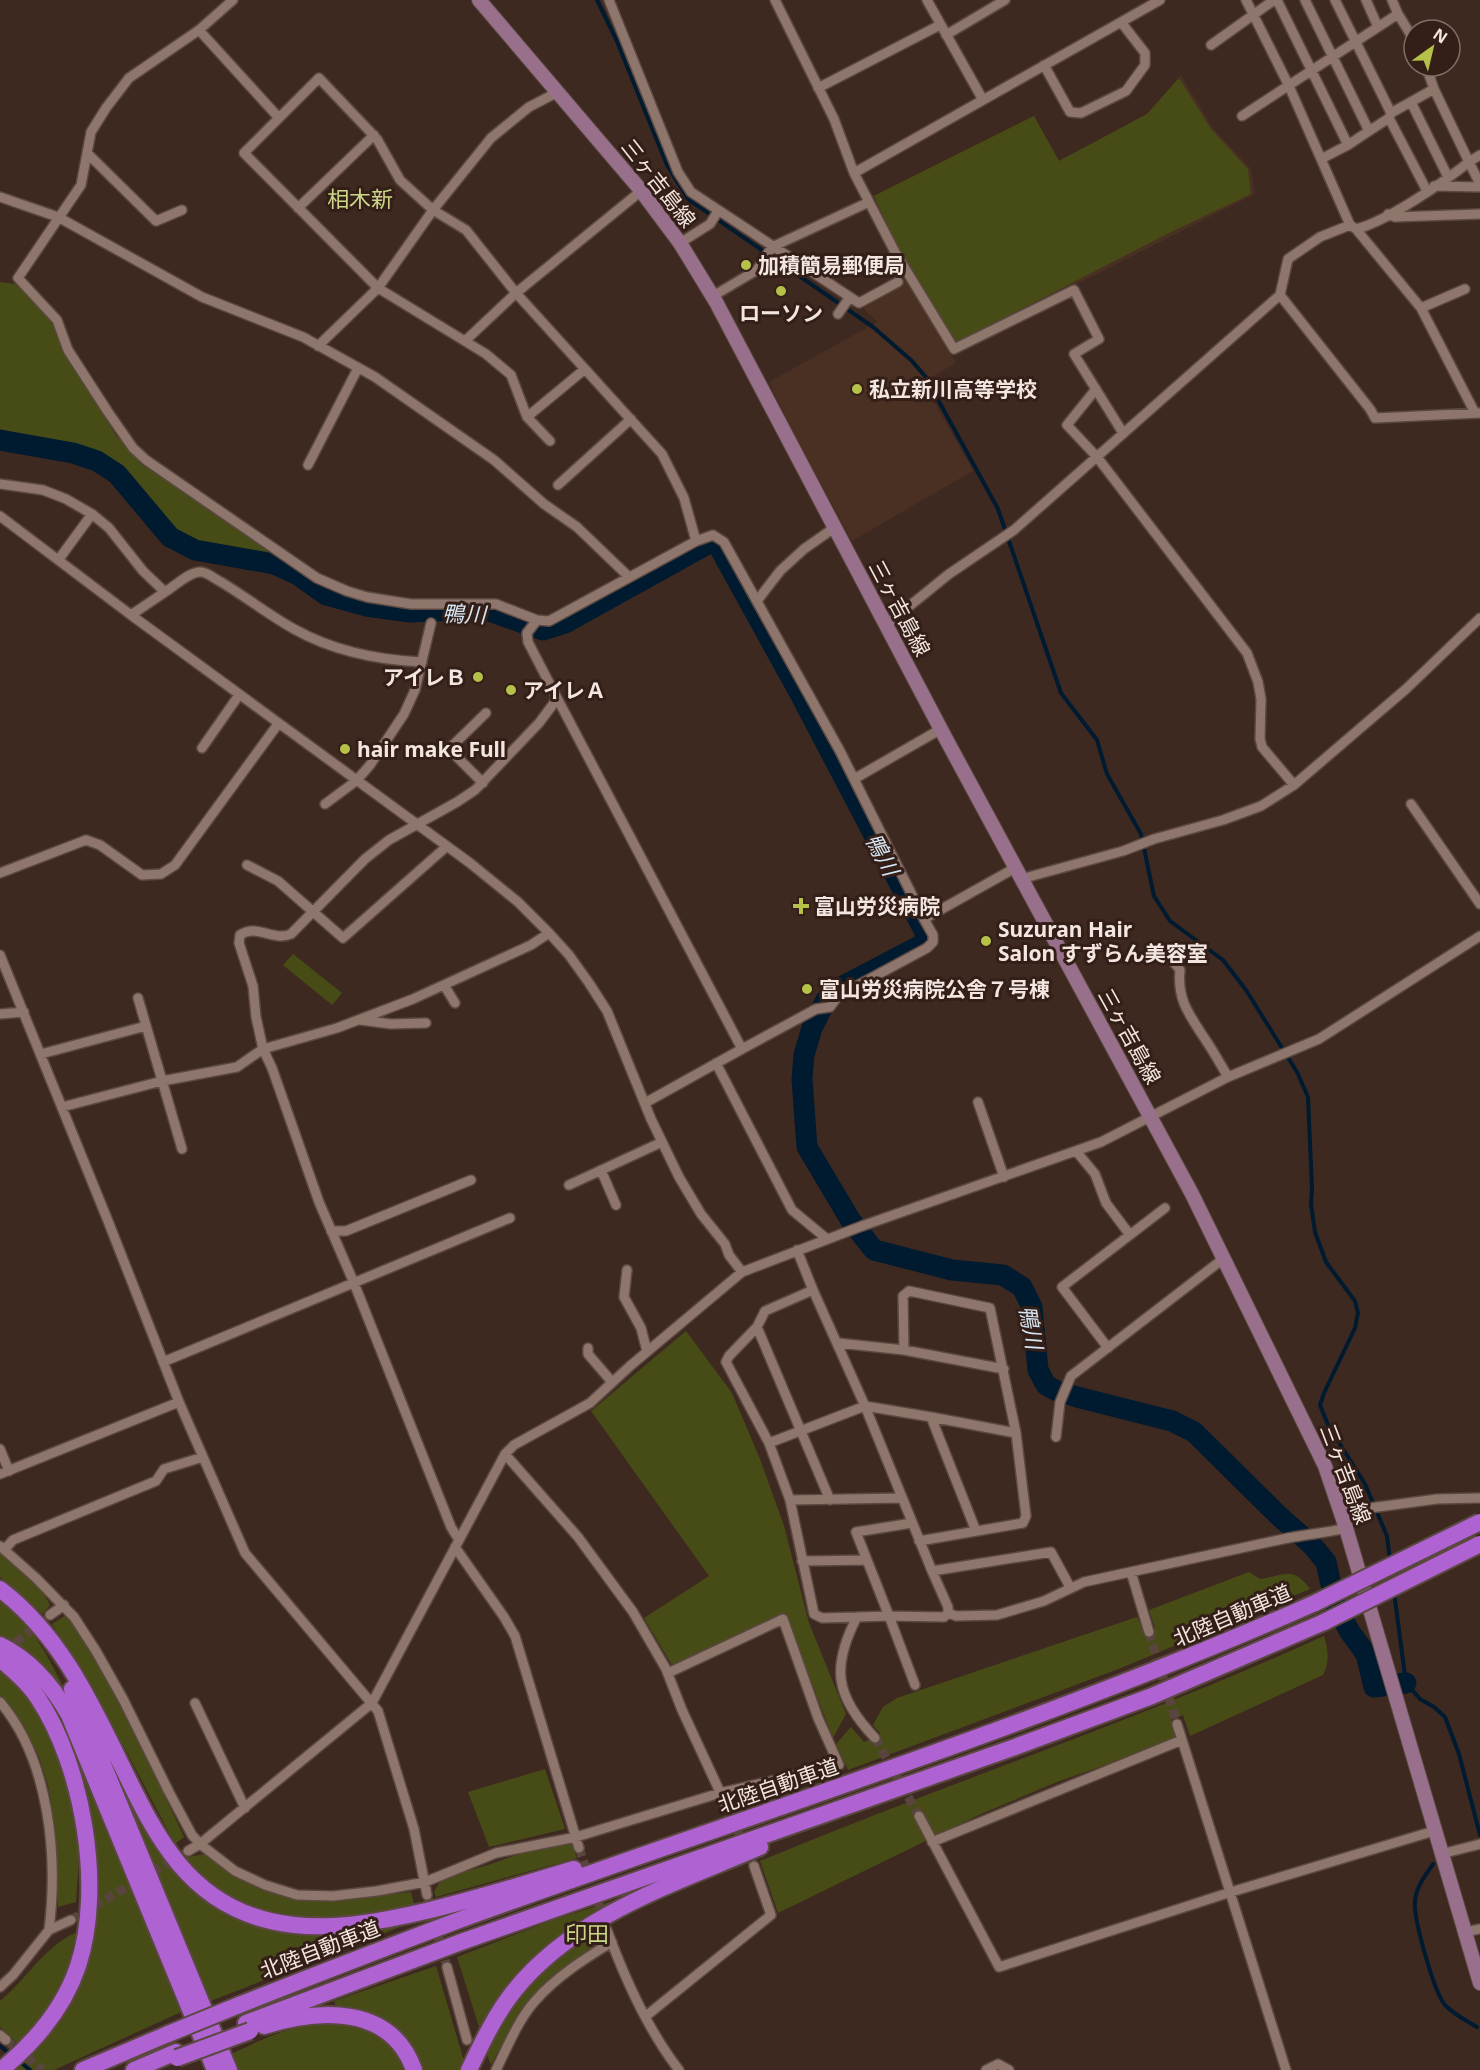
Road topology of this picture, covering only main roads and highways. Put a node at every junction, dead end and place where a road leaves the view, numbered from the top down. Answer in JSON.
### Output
{"nodes":[{"id":1,"x":479,"y":0,"type":"edge"},
{"id":2,"x":1480,"y":1522,"type":"edge"},
{"id":3,"x":1480,"y":1544,"type":"edge"},
{"id":4,"x":0,"y":1589,"type":"edge"},
{"id":5,"x":25,"y":1611,"type":"junction"},
{"id":6,"x":0,"y":1644,"type":"edge"},
{"id":7,"x":0,"y":1659,"type":"edge"},
{"id":8,"x":896,"y":1790,"type":"junction"},
{"id":9,"x":816,"y":1796,"type":"junction"},
{"id":10,"x":1480,"y":1983,"type":"edge"},
{"id":11,"x":248,"y":2027,"type":"junction"},
{"id":12,"x":176,"y":2055,"type":"junction"},
{"id":13,"x":1,"y":2070,"type":"edge"},
{"id":14,"x":83,"y":2070,"type":"edge"},
{"id":15,"x":134,"y":2070,"type":"edge"},
{"id":16,"x":148,"y":2070,"type":"edge"},
{"id":17,"x":215,"y":2070,"type":"edge"},
{"id":18,"x":229,"y":2070,"type":"edge"},
{"id":19,"x":414,"y":2070,"type":"edge"},
{"id":20,"x":469,"y":2070,"type":"edge"}],
"edges":[{"from":1,"to":10,"type":"main road","name":"三ヶ吉島線"},
{"from":2,"to":9,"type":"highway","name":"北陸自動車道","bridge":true},
{"from":3,"to":8,"type":"highway","name":"北陸自動車道","bridge":true},
{"from":4,"to":5,"type":"highway"},
{"from":5,"to":9,"type":"highway"},
{"from":5,"to":18,"type":"highway"},
{"from":6,"to":17,"type":"highway"},
{"from":7,"to":13,"type":"highway"},
{"from":8,"to":11,"type":"highway","name":"北陸自動車道"},
{"from":8,"to":20,"type":"highway"},
{"from":9,"to":14,"type":"highway","name":"北陸自動車道","bridge":true},
{"from":11,"to":12,"type":"highway","name":"北陸自動車道"},
{"from":11,"to":19,"type":"highway"},
{"from":12,"to":15,"type":"highway","name":"北陸自動車道"},
{"from":12,"to":16,"type":"highway"}]}
